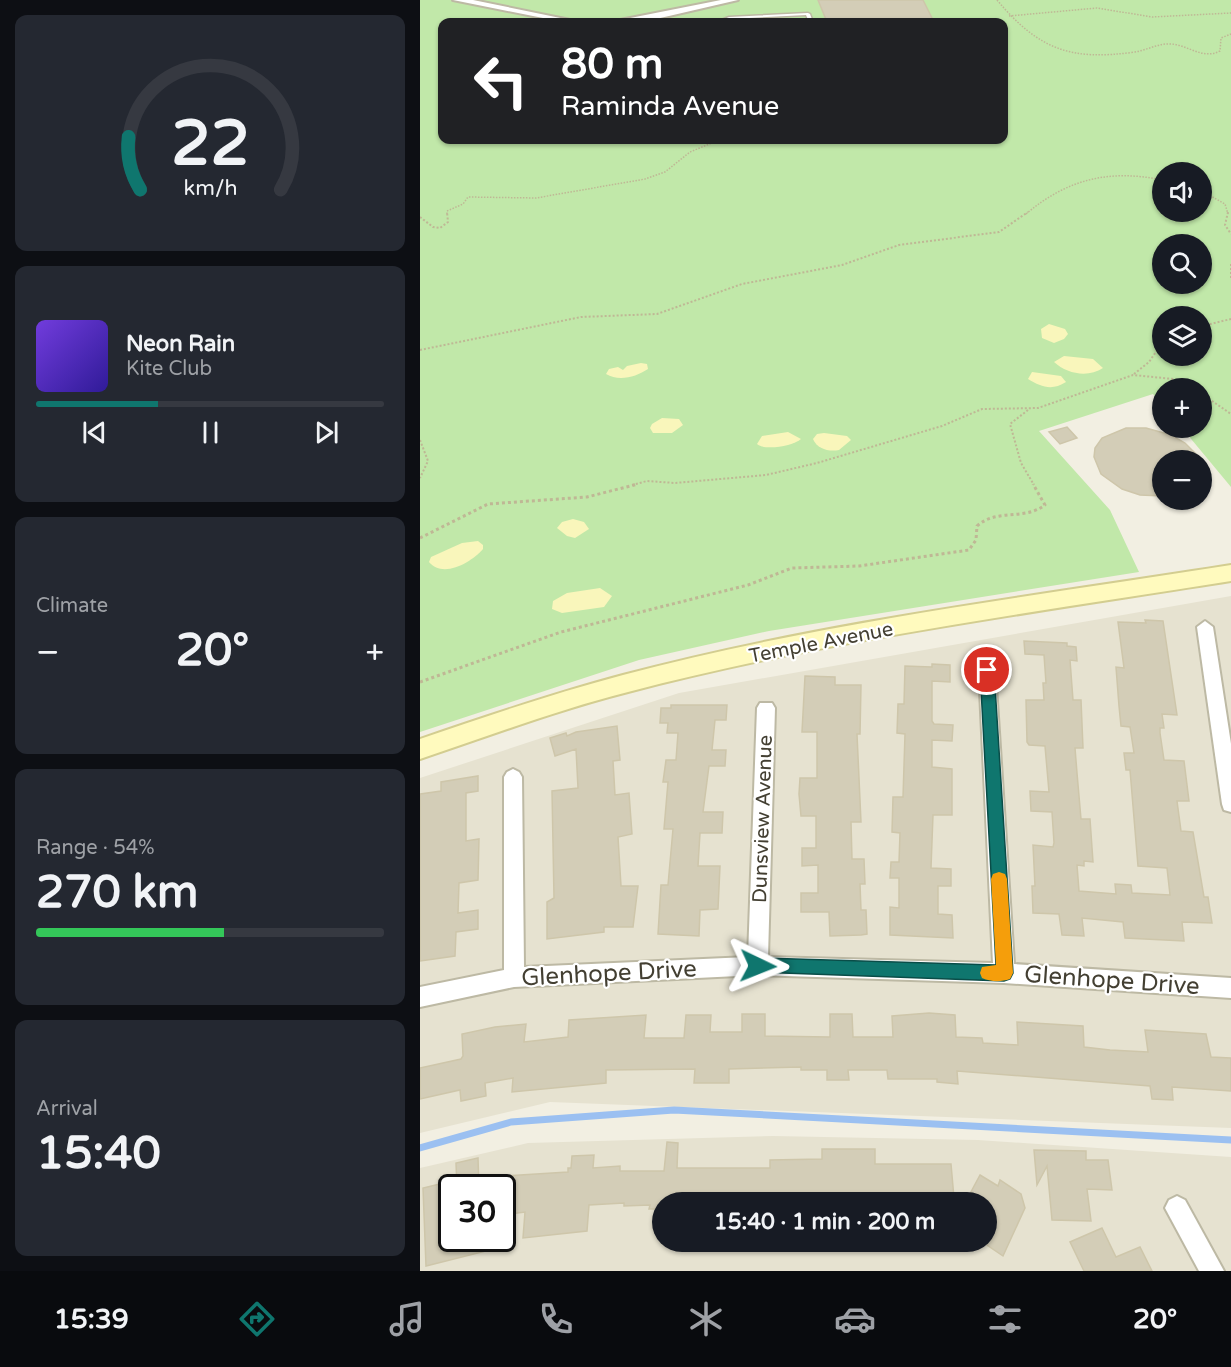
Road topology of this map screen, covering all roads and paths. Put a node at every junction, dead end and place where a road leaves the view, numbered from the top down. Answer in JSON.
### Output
{"nodes":[{"id":1,"x":458,"y":0,"type":"edge"},
{"id":2,"x":733,"y":0,"type":"edge"},
{"id":3,"x":997,"y":0,"type":"edge"},
{"id":4,"x":1231,"y":13,"type":"edge"},
{"id":5,"x":1010,"y":16,"type":"junction"},
{"id":6,"x":554,"y":18,"type":"edge"},
{"id":7,"x":651,"y":18,"type":"edge"},
{"id":8,"x":729,"y":18,"type":"edge"},
{"id":9,"x":810,"y":18,"type":"edge"},
{"id":10,"x":1231,"y":34,"type":"edge"},
{"id":11,"x":709,"y":144,"type":"edge"},
{"id":12,"x":1152,"y":178,"type":"edge"},
{"id":13,"x":1212,"y":197,"type":"edge"},
{"id":14,"x":1225,"y":204,"type":"junction"},
{"id":15,"x":1231,"y":204,"type":"edge"},
{"id":16,"x":420,"y":217,"type":"edge"},
{"id":17,"x":1231,"y":234,"type":"edge"},
{"id":18,"x":1231,"y":264,"type":"edge"},
{"id":19,"x":1231,"y":278,"type":"edge"},
{"id":20,"x":1231,"y":319,"type":"edge"},
{"id":21,"x":1212,"y":324,"type":"edge"},
{"id":22,"x":420,"y":350,"type":"edge"},
{"id":23,"x":1152,"y":358,"type":"edge"},
{"id":24,"x":1133,"y":375,"type":"junction"},
{"id":25,"x":1163,"y":378,"type":"edge"},
{"id":26,"x":1212,"y":401,"type":"edge"},
{"id":27,"x":1030,"y":409,"type":"junction"},
{"id":28,"x":1231,"y":414,"type":"edge"},
{"id":29,"x":420,"y":440,"type":"edge"},
{"id":30,"x":420,"y":478,"type":"edge"},
{"id":31,"x":420,"y":538,"type":"edge"},
{"id":32,"x":1231,"y":573,"type":"edge"},
{"id":33,"x":1205,"y":627,"type":"dead end"},
{"id":34,"x":987,"y":670,"type":"dead end"},
{"id":35,"x":420,"y":682,"type":"edge"},
{"id":36,"x":766,"y":708,"type":"dead end"},
{"id":37,"x":420,"y":749,"type":"edge"},
{"id":38,"x":513,"y":777,"type":"dead end"},
{"id":39,"x":1231,"y":804,"type":"edge"},
{"id":40,"x":758,"y":966,"type":"junction"},
{"id":41,"x":1004,"y":973,"type":"junction"},
{"id":42,"x":514,"y":977,"type":"junction"},
{"id":43,"x":1231,"y":988,"type":"edge"},
{"id":44,"x":420,"y":997,"type":"edge"},
{"id":45,"x":1178,"y":1208,"type":"dead end"},
{"id":46,"x":1212,"y":1271,"type":"edge"}],
"edges":[{"from":1,"to":6,"type":"street"},
{"from":2,"to":7,"type":"street"},
{"from":3,"to":5,"type":"path"},
{"from":4,"to":5,"type":"path"},
{"from":5,"to":10,"type":"path"},
{"from":8,"to":9,"type":"lane"},
{"from":11,"to":16,"type":"path"},
{"from":12,"to":22,"type":"path"},
{"from":13,"to":14,"type":"path"},
{"from":14,"to":15,"type":"path"},
{"from":14,"to":17,"type":"path"},
{"from":18,"to":19,"type":"path"},
{"from":20,"to":21,"type":"path"},
{"from":23,"to":24,"type":"path"},
{"from":24,"to":25,"type":"path"},
{"from":24,"to":27,"type":"path"},
{"from":26,"to":28,"type":"path"},
{"from":27,"to":31,"type":"path"},
{"from":27,"to":35,"type":"path"},
{"from":29,"to":30,"type":"path"},
{"from":32,"to":37,"type":"main road","name":"Temple Avenue"},
{"from":33,"to":39,"type":"street"},
{"from":34,"to":41,"type":"street"},
{"from":36,"to":40,"type":"street","name":"Dunsview Avenue"},
{"from":38,"to":42,"type":"street"},
{"from":40,"to":41,"type":"street","name":"Glenhope Drive"},
{"from":40,"to":42,"type":"street","name":"Glenhope Drive"},
{"from":41,"to":43,"type":"street","name":"Glenhope Drive"},
{"from":42,"to":44,"type":"street","name":"Glenhope Drive"},
{"from":45,"to":46,"type":"street"}]}
